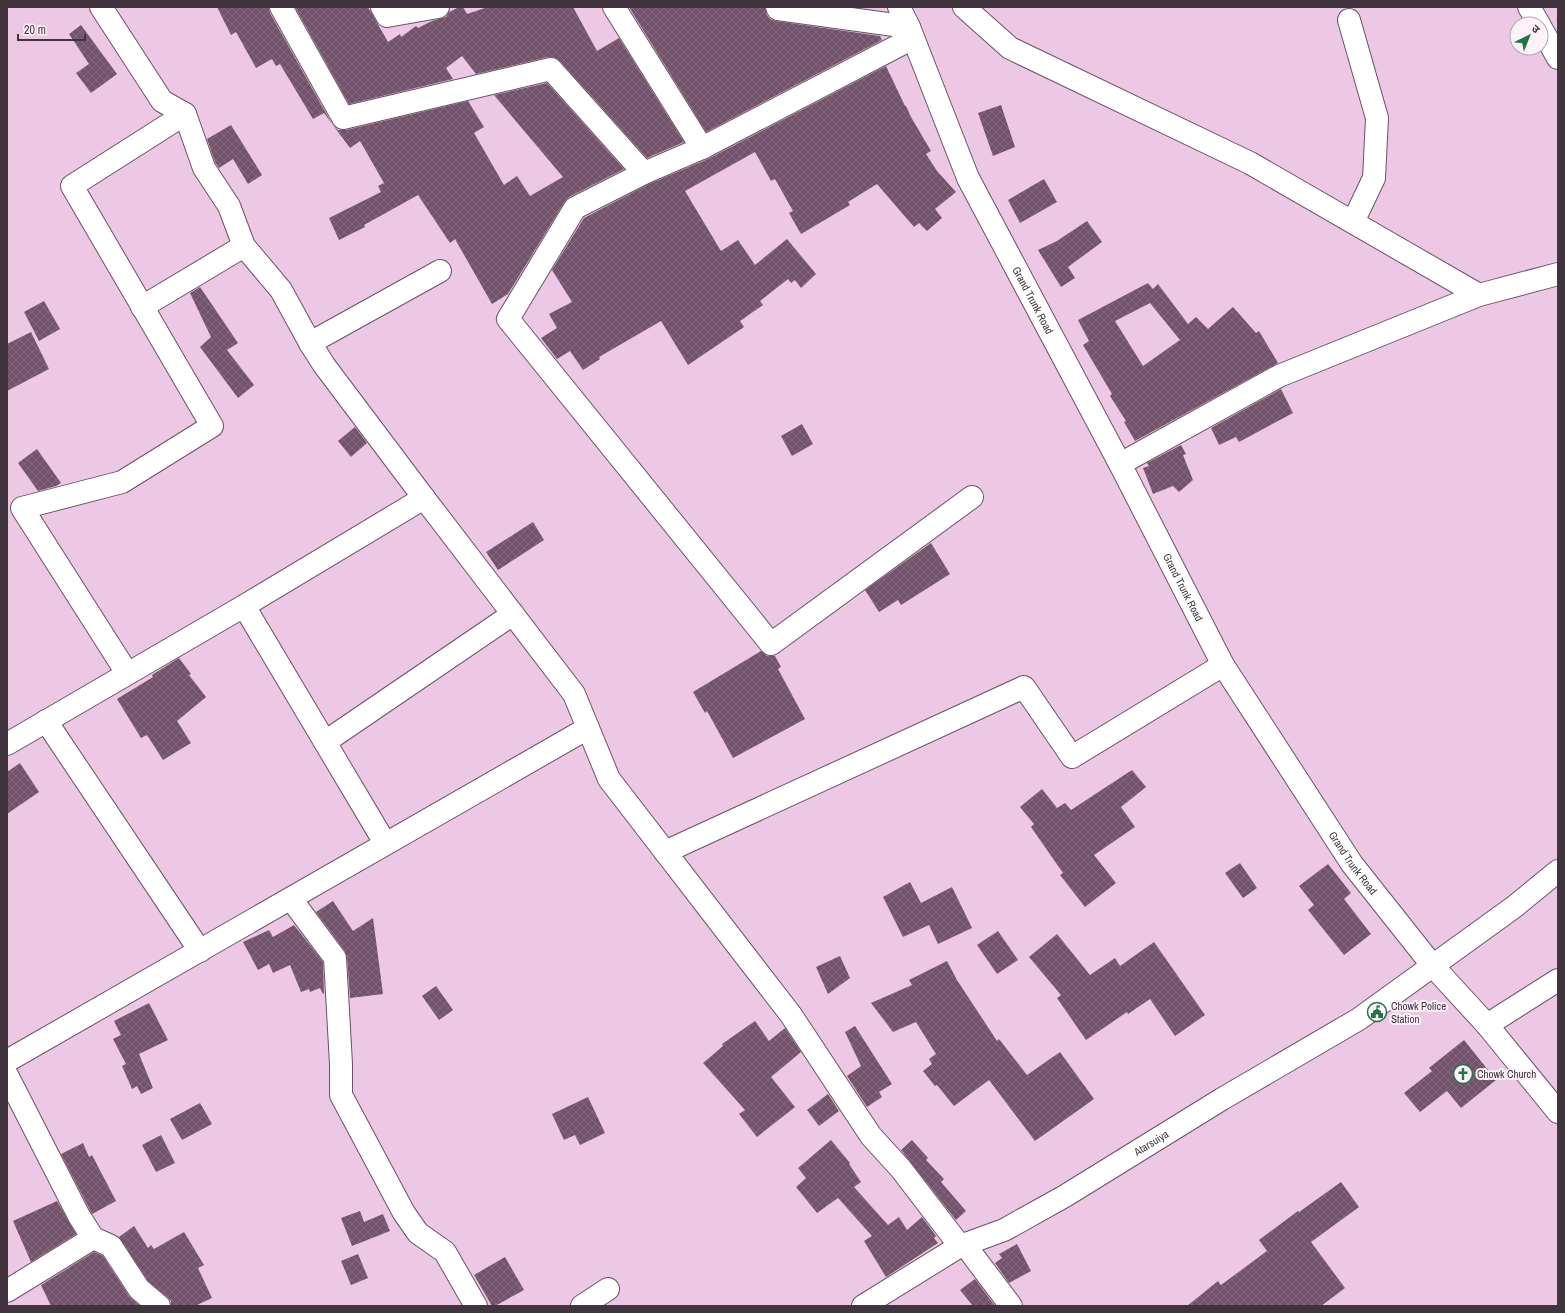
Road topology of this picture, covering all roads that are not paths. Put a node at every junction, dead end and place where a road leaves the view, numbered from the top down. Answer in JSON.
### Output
{"nodes":[{"id":1,"x":101,"y":7,"type":"edge"},
{"id":2,"x":281,"y":7,"type":"edge"},
{"id":3,"x":382,"y":7,"type":"edge"},
{"id":4,"x":438,"y":7,"type":"edge"},
{"id":5,"x":614,"y":7,"type":"edge"},
{"id":6,"x":777,"y":7,"type":"edge"},
{"id":7,"x":899,"y":7,"type":"edge"},
{"id":8,"x":964,"y":7,"type":"edge"},
{"id":9,"x":1529,"y":7,"type":"edge"},
{"id":10,"x":1534,"y":16,"type":"edge"},
{"id":11,"x":1349,"y":20,"type":"dead end"},
{"id":12,"x":911,"y":33,"type":"junction"},
{"id":13,"x":1549,"y":42,"type":"edge"},
{"id":14,"x":1558,"y":58,"type":"edge"},
{"id":15,"x":185,"y":114,"type":"junction"},
{"id":16,"x":702,"y":148,"type":"junction"},
{"id":17,"x":644,"y":173,"type":"junction"},
{"id":18,"x":1353,"y":222,"type":"junction"},
{"id":19,"x":244,"y":246,"type":"junction"},
{"id":20,"x":440,"y":271,"type":"dead end"},
{"id":21,"x":1558,"y":274,"type":"edge"},
{"id":22,"x":1479,"y":295,"type":"junction"},
{"id":23,"x":142,"y":307,"type":"junction"},
{"id":24,"x":310,"y":344,"type":"junction"},
{"id":25,"x":1120,"y":464,"type":"junction"},
{"id":26,"x":972,"y":497,"type":"dead end"},
{"id":27,"x":424,"y":498,"type":"junction"},
{"id":28,"x":244,"y":606,"type":"junction"},
{"id":29,"x":513,"y":614,"type":"junction"},
{"id":30,"x":1223,"y":665,"type":"junction"},
{"id":31,"x":127,"y":673,"type":"junction"},
{"id":32,"x":46,"y":721,"type":"junction"},
{"id":33,"x":588,"y":728,"type":"junction"},
{"id":34,"x":325,"y":742,"type":"junction"},
{"id":35,"x":7,"y":744,"type":"edge"},
{"id":36,"x":385,"y":843,"type":"junction"},
{"id":37,"x":665,"y":852,"type":"junction"},
{"id":38,"x":1558,"y":871,"type":"edge"},
{"id":39,"x":291,"y":899,"type":"junction"},
{"id":40,"x":200,"y":951,"type":"junction"},
{"id":41,"x":1432,"y":965,"type":"junction"},
{"id":42,"x":1558,"y":980,"type":"edge"},
{"id":43,"x":1487,"y":1025,"type":"junction"},
{"id":44,"x":7,"y":1061,"type":"edge"},
{"id":45,"x":7,"y":1075,"type":"edge"},
{"id":46,"x":1558,"y":1112,"type":"edge"},
{"id":47,"x":93,"y":1238,"type":"junction"},
{"id":48,"x":963,"y":1246,"type":"junction"},
{"id":49,"x":608,"y":1290,"type":"dead end"},
{"id":50,"x":7,"y":1291,"type":"edge"},
{"id":51,"x":868,"y":1305,"type":"edge"},
{"id":52,"x":159,"y":1306,"type":"edge"},
{"id":53,"x":476,"y":1306,"type":"edge"},
{"id":54,"x":582,"y":1306,"type":"edge"},
{"id":55,"x":1011,"y":1306,"type":"edge"}],
"edges":[{"from":1,"to":15,"type":"street"},
{"from":2,"to":17,"type":"street"},
{"from":3,"to":4,"type":"street"},
{"from":5,"to":16,"type":"street"},
{"from":6,"to":12,"type":"street"},
{"from":7,"to":12,"type":"street","name":"Grand Trunk Road"},
{"from":8,"to":18,"type":"street"},
{"from":9,"to":10,"type":"street"},
{"from":11,"to":18,"type":"street"},
{"from":12,"to":16,"type":"street"},
{"from":12,"to":25,"type":"street","name":"Grand Trunk Road"},
{"from":13,"to":14,"type":"street"},
{"from":15,"to":19,"type":"street"},
{"from":15,"to":23,"type":"street"},
{"from":16,"to":17,"type":"street"},
{"from":17,"to":26,"type":"street"},
{"from":18,"to":22,"type":"street"},
{"from":19,"to":23,"type":"street"},
{"from":19,"to":24,"type":"street"},
{"from":20,"to":24,"type":"street"},
{"from":21,"to":22,"type":"street"},
{"from":22,"to":25,"type":"street"},
{"from":23,"to":31,"type":"street"},
{"from":24,"to":27,"type":"street"},
{"from":25,"to":30,"type":"street","name":"Grand Trunk Road"},
{"from":27,"to":28,"type":"street"},
{"from":27,"to":29,"type":"street"},
{"from":28,"to":31,"type":"street"},
{"from":28,"to":34,"type":"street"},
{"from":29,"to":33,"type":"street"},
{"from":29,"to":34,"type":"street"},
{"from":30,"to":37,"type":"street"},
{"from":30,"to":41,"type":"street","name":"Grand Trunk Road"},
{"from":31,"to":32,"type":"street"},
{"from":32,"to":35,"type":"street"},
{"from":32,"to":40,"type":"street"},
{"from":33,"to":36,"type":"street"},
{"from":33,"to":37,"type":"street"},
{"from":34,"to":36,"type":"street"},
{"from":36,"to":39,"type":"street"},
{"from":37,"to":48,"type":"street"},
{"from":38,"to":41,"type":"street","name":"Atarsuiya"},
{"from":39,"to":40,"type":"street"},
{"from":39,"to":53,"type":"street"},
{"from":40,"to":44,"type":"street"},
{"from":41,"to":43,"type":"street","name":"Grand Trunk Road"},
{"from":41,"to":48,"type":"street","name":"Atarsuiya"},
{"from":42,"to":43,"type":"street"},
{"from":43,"to":46,"type":"street","name":"Grand Trunk Road"},
{"from":45,"to":47,"type":"street"},
{"from":47,"to":50,"type":"street"},
{"from":47,"to":52,"type":"street"},
{"from":48,"to":51,"type":"street","name":"Atarsuiya"},
{"from":48,"to":55,"type":"street"},
{"from":49,"to":54,"type":"street"}]}
